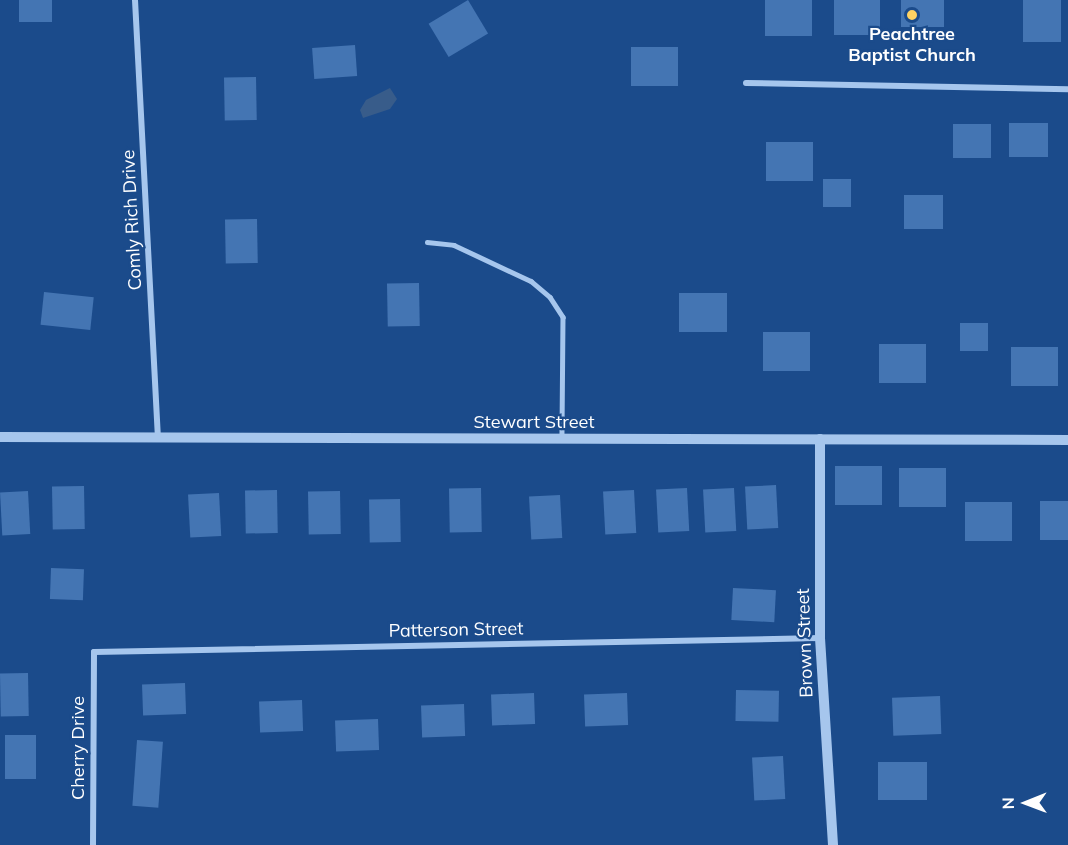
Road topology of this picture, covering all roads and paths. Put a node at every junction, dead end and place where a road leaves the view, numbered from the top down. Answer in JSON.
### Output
{"nodes":[{"id":1,"x":135,"y":0,"type":"edge"},
{"id":2,"x":746,"y":83,"type":"dead end"},
{"id":3,"x":1068,"y":89,"type":"edge"},
{"id":4,"x":427,"y":242,"type":"dead end"},
{"id":5,"x":0,"y":437,"type":"edge"},
{"id":6,"x":158,"y":438,"type":"junction"},
{"id":7,"x":562,"y":439,"type":"junction"},
{"id":8,"x":820,"y":439,"type":"junction"},
{"id":9,"x":1068,"y":440,"type":"edge"},
{"id":10,"x":819,"y":638,"type":"junction"},
{"id":11,"x":94,"y":652,"type":"joint"},
{"id":12,"x":93,"y":845,"type":"edge"},
{"id":13,"x":832,"y":845,"type":"edge"}],
"edges":[{"from":1,"to":6,"type":"street","name":"Comly Rich Drive"},
{"from":2,"to":3,"type":"street"},
{"from":4,"to":7,"type":"lane"},
{"from":5,"to":6,"type":"street","name":"Stewart Street"},
{"from":6,"to":7,"type":"street","name":"Stewart Street"},
{"from":7,"to":8,"type":"street","name":"Stewart Street"},
{"from":8,"to":9,"type":"street","name":"Stewart Street"},
{"from":8,"to":10,"type":"street","name":"Brown Street"},
{"from":10,"to":11,"type":"street","name":"Patterson Street"},
{"from":10,"to":13,"type":"street","name":"Brown Street"},
{"from":11,"to":12,"type":"street","name":"Cherry Drive"}]}
